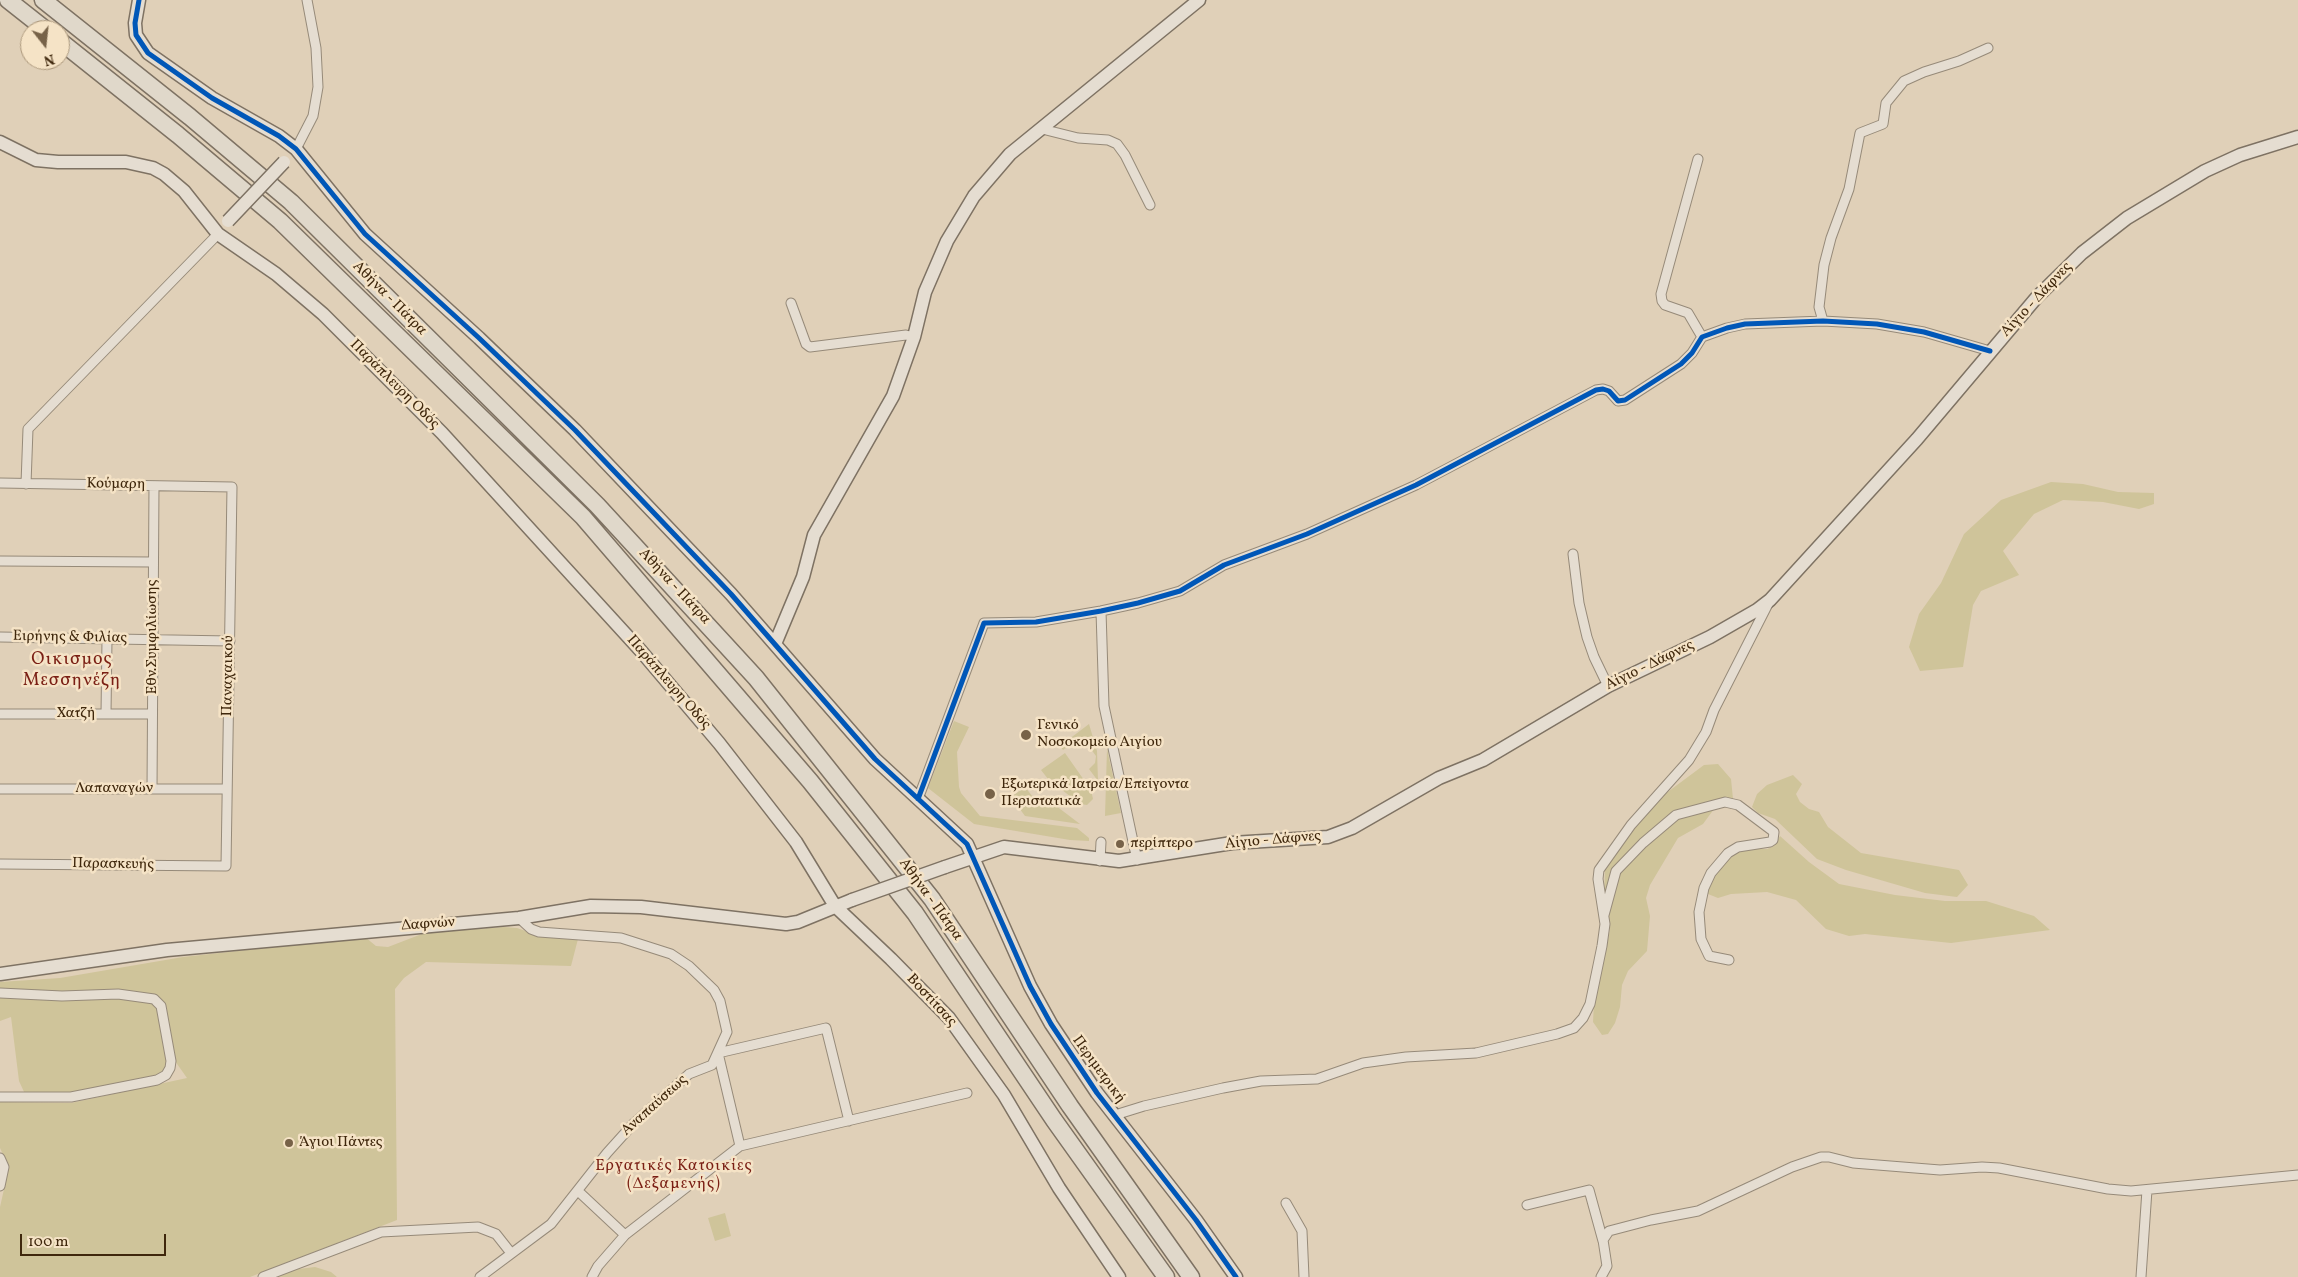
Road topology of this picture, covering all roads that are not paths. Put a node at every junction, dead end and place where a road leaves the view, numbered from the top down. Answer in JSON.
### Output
{"nodes":[{"id":1,"x":8,"y":0,"type":"edge"},
{"id":2,"x":43,"y":0,"type":"edge"},
{"id":3,"x":54,"y":0,"type":"edge"},
{"id":4,"x":139,"y":0,"type":"edge"},
{"id":5,"x":306,"y":0,"type":"edge"},
{"id":6,"x":1199,"y":0,"type":"edge"},
{"id":7,"x":0,"y":4,"type":"edge"},
{"id":8,"x":24,"y":20,"type":"edge"},
{"id":9,"x":33,"y":20,"type":"edge"},
{"id":10,"x":85,"y":33,"type":"junction"},
{"id":11,"x":1988,"y":48,"type":"dead end"},
{"id":12,"x":70,"y":49,"type":"edge"},
{"id":13,"x":1042,"y":129,"type":"junction"},
{"id":14,"x":2298,"y":137,"type":"edge"},
{"id":15,"x":0,"y":142,"type":"edge"},
{"id":16,"x":296,"y":149,"type":"junction"},
{"id":17,"x":1698,"y":159,"type":"dead end"},
{"id":18,"x":1150,"y":205,"type":"dead end"},
{"id":19,"x":218,"y":234,"type":"junction"},
{"id":20,"x":791,"y":303,"type":"dead end"},
{"id":21,"x":1823,"y":321,"type":"junction"},
{"id":22,"x":914,"y":337,"type":"junction"},
{"id":23,"x":1702,"y":338,"type":"junction"},
{"id":24,"x":1990,"y":352,"type":"junction"},
{"id":25,"x":0,"y":483,"type":"edge"},
{"id":26,"x":26,"y":484,"type":"junction"},
{"id":27,"x":154,"y":486,"type":"junction"},
{"id":28,"x":232,"y":486,"type":"joint"},
{"id":29,"x":1573,"y":554,"type":"dead end"},
{"id":30,"x":0,"y":561,"type":"edge"},
{"id":31,"x":154,"y":562,"type":"junction"},
{"id":32,"x":1770,"y":600,"type":"junction"},
{"id":33,"x":1101,"y":611,"type":"junction"},
{"id":34,"x":0,"y":637,"type":"edge"},
{"id":35,"x":107,"y":639,"type":"junction"},
{"id":36,"x":153,"y":640,"type":"junction"},
{"id":37,"x":230,"y":641,"type":"junction"},
{"id":38,"x":775,"y":644,"type":"junction"},
{"id":39,"x":1608,"y":686,"type":"junction"},
{"id":40,"x":0,"y":714,"type":"edge"},
{"id":41,"x":106,"y":714,"type":"junction"},
{"id":42,"x":152,"y":714,"type":"junction"},
{"id":43,"x":719,"y":743,"type":"joint"},
{"id":44,"x":0,"y":789,"type":"edge"},
{"id":45,"x":152,"y":789,"type":"junction"},
{"id":46,"x":227,"y":789,"type":"junction"},
{"id":47,"x":918,"y":800,"type":"junction"},
{"id":48,"x":1101,"y":842,"type":"dead end"},
{"id":49,"x":974,"y":856,"type":"junction"},
{"id":50,"x":1137,"y":860,"type":"junction"},
{"id":51,"x":1100,"y":861,"type":"junction"},
{"id":52,"x":0,"y":864,"type":"edge"},
{"id":53,"x":226,"y":866,"type":"joint"},
{"id":54,"x":852,"y":900,"type":"joint"},
{"id":55,"x":835,"y":906,"type":"junction"},
{"id":56,"x":1604,"y":915,"type":"junction"},
{"id":57,"x":519,"y":918,"type":"junction"},
{"id":58,"x":1729,"y":960,"type":"dead end"},
{"id":59,"x":0,"y":974,"type":"edge"},
{"id":60,"x":0,"y":993,"type":"edge"},
{"id":61,"x":718,"y":1053,"type":"junction"},
{"id":62,"x":967,"y":1093,"type":"dead end"},
{"id":63,"x":0,"y":1097,"type":"edge"},
{"id":64,"x":1116,"y":1115,"type":"junction"},
{"id":65,"x":849,"y":1121,"type":"junction"},
{"id":66,"x":740,"y":1146,"type":"junction"},
{"id":67,"x":0,"y":1158,"type":"edge"},
{"id":68,"x":2298,"y":1175,"type":"edge"},
{"id":69,"x":0,"y":1186,"type":"edge"},
{"id":70,"x":2147,"y":1190,"type":"junction"},
{"id":71,"x":578,"y":1191,"type":"junction"},
{"id":72,"x":1286,"y":1204,"type":"dead end"},
{"id":73,"x":1527,"y":1205,"type":"dead end"},
{"id":74,"x":625,"y":1235,"type":"junction"},
{"id":75,"x":1603,"y":1242,"type":"junction"},
{"id":76,"x":511,"y":1253,"type":"junction"},
{"id":77,"x":263,"y":1277,"type":"edge"},
{"id":78,"x":480,"y":1277,"type":"edge"},
{"id":79,"x":592,"y":1277,"type":"edge"},
{"id":80,"x":1119,"y":1277,"type":"edge"},
{"id":81,"x":1166,"y":1277,"type":"edge"},
{"id":82,"x":1190,"y":1277,"type":"edge"},
{"id":83,"x":1236,"y":1277,"type":"edge"},
{"id":84,"x":1304,"y":1277,"type":"edge"},
{"id":85,"x":1600,"y":1277,"type":"edge"},
{"id":86,"x":2141,"y":1277,"type":"edge"}],
"edges":[{"from":1,"to":9,"type":"highway"},
{"from":2,"to":10,"type":"highway","name":"Αθήνα - Πάτρα"},
{"from":3,"to":10,"type":"highway"},
{"from":4,"to":16,"type":"street","name":"Περιμετρική"},
{"from":5,"to":16,"type":"street"},
{"from":6,"to":13,"type":"street"},
{"from":7,"to":8,"type":"highway"},
{"from":10,"to":82,"type":"highway","name":"Αθήνα - Πάτρα"},
{"from":11,"to":21,"type":"street"},
{"from":12,"to":81,"type":"highway","name":"Αθήνα - Πάτρα"},
{"from":13,"to":18,"type":"street"},
{"from":13,"to":22,"type":"street"},
{"from":14,"to":24,"type":"street","name":"Αίγιο - Δάφνες"},
{"from":15,"to":19,"type":"street","name":"Παράπλευρη Οδός"},
{"from":16,"to":19,"type":"street","bridge":true},
{"from":16,"to":38,"type":"street","name":"Περιμετρική"},
{"from":17,"to":23,"type":"street"},
{"from":19,"to":26,"type":"street"},
{"from":19,"to":43,"type":"street","name":"Παράπλευρη Οδός"},
{"from":20,"to":22,"type":"street"},
{"from":21,"to":23,"type":"street"},
{"from":21,"to":24,"type":"street"},
{"from":22,"to":38,"type":"street"},
{"from":23,"to":33,"type":"street"},
{"from":24,"to":32,"type":"street","name":"Αίγιο - Δάφνες"},
{"from":25,"to":26,"type":"street","name":"Κούμαρη"},
{"from":26,"to":27,"type":"street","name":"Κούμαρη"},
{"from":27,"to":28,"type":"street","name":"Κούμαρη"},
{"from":27,"to":31,"type":"street","name":"Εθν.Συμφιλίωσης"},
{"from":28,"to":37,"type":"street","name":"Παναχαικού"},
{"from":29,"to":39,"type":"street"},
{"from":30,"to":31,"type":"street"},
{"from":31,"to":36,"type":"street","name":"Εθν.Συμφιλίωσης"},
{"from":32,"to":39,"type":"street","name":"Αίγιο - Δάφνες"},
{"from":32,"to":56,"type":"street"},
{"from":33,"to":47,"type":"street"},
{"from":33,"to":50,"type":"street"},
{"from":34,"to":35,"type":"street","name":"Ειρήνης & Φιλίας"},
{"from":35,"to":36,"type":"street","name":"Ειρήνης & Φιλίας"},
{"from":35,"to":41,"type":"street"},
{"from":36,"to":37,"type":"street","name":"Ειρήνης & Φιλίας"},
{"from":36,"to":42,"type":"street","name":"Εθν.Συμφιλίωσης"},
{"from":37,"to":46,"type":"street","name":"Παναχαικού"},
{"from":38,"to":47,"type":"street","name":"Περιμετρική"},
{"from":39,"to":50,"type":"street","name":"Αίγιο - Δάφνες"},
{"from":40,"to":41,"type":"street","name":"Χατζή"},
{"from":41,"to":42,"type":"street","name":"Χατζή"},
{"from":42,"to":45,"type":"street","name":"Εθν.Συμφιλίωσης"},
{"from":43,"to":55,"type":"street","name":"Βοστίτσας"},
{"from":44,"to":45,"type":"street","name":"Λαπαναγών"},
{"from":45,"to":46,"type":"street","name":"Λαπαναγών"},
{"from":46,"to":53,"type":"street","name":"Παναχαικού"},
{"from":47,"to":49,"type":"street","name":"Περιμετρική"},
{"from":48,"to":51,"type":"street"},
{"from":49,"to":51,"type":"street","name":"Αίγιο - Δάφνες"},
{"from":49,"to":54,"type":"street","name":"Αίγιο - Δάφνες","bridge":true},
{"from":49,"to":64,"type":"street","name":"Περιμετρική"},
{"from":50,"to":51,"type":"street","name":"Αίγιο - Δάφνες"},
{"from":52,"to":53,"type":"street","name":"Παρασκευής"},
{"from":54,"to":55,"type":"street","name":"Δαφνών"},
{"from":55,"to":57,"type":"street","name":"Δαφνών"},
{"from":55,"to":80,"type":"street","name":"Βοστίτσας"},
{"from":56,"to":58,"type":"street"},
{"from":56,"to":64,"type":"street"},
{"from":57,"to":59,"type":"street","name":"Δαφνών"},
{"from":57,"to":61,"type":"street","name":"Αναπαύσεως"},
{"from":60,"to":63,"type":"street"},
{"from":61,"to":65,"type":"street"},
{"from":61,"to":66,"type":"street"},
{"from":61,"to":71,"type":"street","name":"Αναπαύσεως"},
{"from":62,"to":65,"type":"street"},
{"from":64,"to":83,"type":"street","name":"Περιμετρική"},
{"from":65,"to":66,"type":"street"},
{"from":66,"to":74,"type":"street"},
{"from":67,"to":69,"type":"street"},
{"from":68,"to":70,"type":"street"},
{"from":70,"to":75,"type":"street"},
{"from":70,"to":86,"type":"street"},
{"from":71,"to":74,"type":"street"},
{"from":71,"to":76,"type":"street","name":"Αναπαύσεως"},
{"from":72,"to":84,"type":"street"},
{"from":73,"to":75,"type":"street"},
{"from":74,"to":79,"type":"street"},
{"from":75,"to":85,"type":"street"},
{"from":76,"to":77,"type":"street"},
{"from":76,"to":78,"type":"street","name":"Αναπαύσεως"}]}
